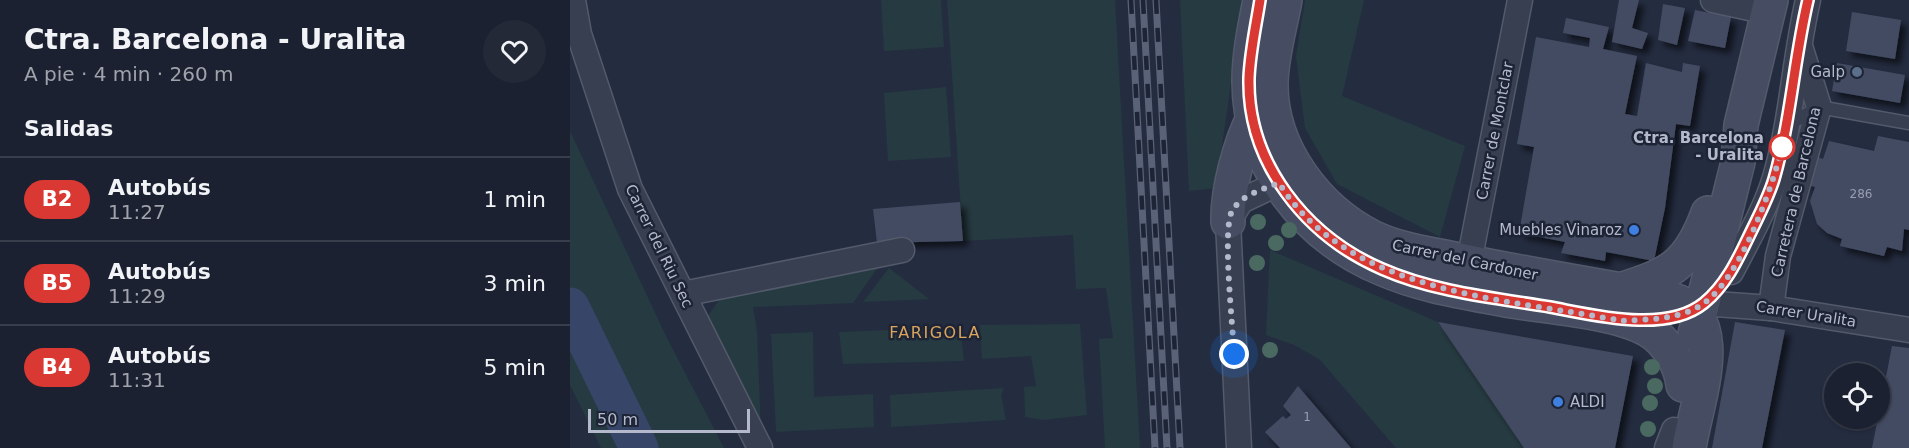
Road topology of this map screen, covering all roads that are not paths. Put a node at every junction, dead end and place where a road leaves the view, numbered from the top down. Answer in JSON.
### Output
{"nodes":[{"id":1,"x":573,"y":0,"type":"edge"},
{"id":2,"x":1260,"y":0,"type":"edge"},
{"id":3,"x":1285,"y":0,"type":"edge"},
{"id":4,"x":1520,"y":0,"type":"edge"},
{"id":5,"x":1713,"y":0,"type":"edge"},
{"id":6,"x":1794,"y":4,"type":"edge"},
{"id":7,"x":1799,"y":44,"type":"junction"},
{"id":8,"x":1271,"y":86,"type":"junction"},
{"id":9,"x":1819,"y":107,"type":"junction"},
{"id":10,"x":1252,"y":118,"type":"junction"},
{"id":11,"x":1909,"y":123,"type":"edge"},
{"id":12,"x":1742,"y":125,"type":"junction"},
{"id":13,"x":1787,"y":125,"type":"junction"},
{"id":14,"x":1279,"y":183,"type":"junction"},
{"id":15,"x":1228,"y":222,"type":"junction"},
{"id":16,"x":902,"y":250,"type":"dead end"},
{"id":17,"x":1731,"y":272,"type":"junction"},
{"id":18,"x":1466,"y":277,"type":"junction"},
{"id":19,"x":683,"y":294,"type":"junction"},
{"id":20,"x":1621,"y":305,"type":"junction"},
{"id":21,"x":1699,"y":308,"type":"junction"},
{"id":22,"x":1771,"y":308,"type":"junction"},
{"id":23,"x":1909,"y":330,"type":"edge"},
{"id":24,"x":1683,"y":385,"type":"junction"},
{"id":25,"x":1680,"y":445,"type":"edge"},
{"id":26,"x":760,"y":448,"type":"edge"},
{"id":27,"x":1239,"y":448,"type":"edge"}],
"edges":[{"from":1,"to":19,"type":"street","name":"Carrer del Riu Sec"},
{"from":2,"to":10,"type":"street","name":"Carrer del Cardoner"},
{"from":3,"to":8,"type":"street","name":"Carrer del Cardoner"},
{"from":4,"to":18,"type":"street","name":"Carrer de Montclar"},
{"from":5,"to":6,"type":"street"},
{"from":6,"to":7,"type":"street","name":"Carretera de Barcelona"},
{"from":6,"to":12,"type":"street"},
{"from":6,"to":17,"type":"street"},
{"from":7,"to":9,"type":"street","name":"Carretera de Barcelona"},
{"from":7,"to":13,"type":"street","name":"Carretera de Barcelona"},
{"from":8,"to":10,"type":"street"},
{"from":8,"to":18,"type":"street","name":"Carrer del Cardoner"},
{"from":9,"to":11,"type":"lane"},
{"from":9,"to":13,"type":"lane"},
{"from":9,"to":22,"type":"street","name":"Carretera de Barcelona"},
{"from":10,"to":14,"type":"street","name":"Carrer del Cardoner"},
{"from":10,"to":15,"type":"street"},
{"from":12,"to":20,"type":"street"},
{"from":12,"to":21,"type":"street"},
{"from":13,"to":17,"type":"street","name":"Carretera de Barcelona"},
{"from":14,"to":15,"type":"street"},
{"from":14,"to":18,"type":"street","name":"Carrer del Cardoner"},
{"from":15,"to":27,"type":"street"},
{"from":16,"to":19,"type":"street"},
{"from":17,"to":21,"type":"street"},
{"from":18,"to":20,"type":"street","name":"Carrer del Cardoner"},
{"from":19,"to":26,"type":"street","name":"Carrer del Riu Sec"},
{"from":20,"to":21,"type":"street","name":"Carrer del Cardoner"},
{"from":20,"to":24,"type":"street","name":"Carrer del Cardoner"},
{"from":21,"to":22,"type":"street","name":"Carrer Uralita"},
{"from":21,"to":24,"type":"street"},
{"from":21,"to":25,"type":"street"},
{"from":22,"to":23,"type":"street","name":"Carrer Uralita"},
{"from":24,"to":25,"type":"street"}]}
